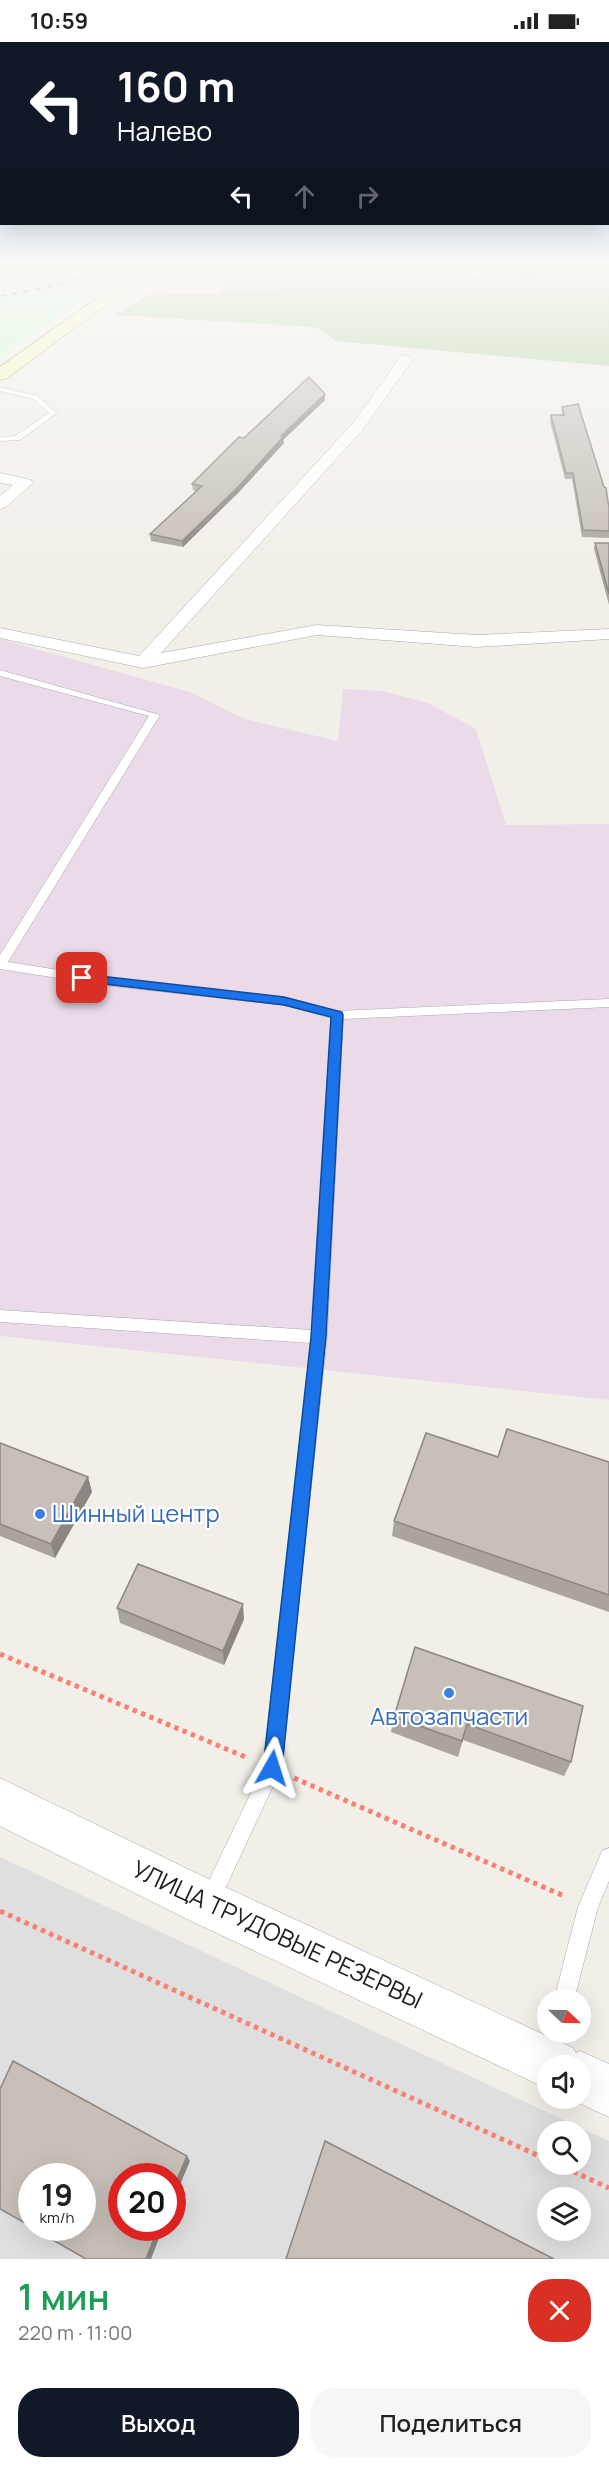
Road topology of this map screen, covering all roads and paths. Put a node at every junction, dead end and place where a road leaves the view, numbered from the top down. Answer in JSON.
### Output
{"nodes":[{"id":1,"x":400,"y":367,"type":"edge"},
{"id":2,"x":0,"y":388,"type":"edge"},
{"id":3,"x":0,"y":439,"type":"edge"},
{"id":4,"x":0,"y":478,"type":"edge"},
{"id":5,"x":0,"y":504,"type":"edge"},
{"id":6,"x":0,"y":633,"type":"edge"},
{"id":7,"x":609,"y":633,"type":"edge"},
{"id":8,"x":143,"y":662,"type":"junction"},
{"id":9,"x":0,"y":673,"type":"edge"},
{"id":10,"x":0,"y":965,"type":"edge"},
{"id":11,"x":609,"y":1003,"type":"edge"},
{"id":12,"x":337,"y":1015,"type":"junction"},
{"id":13,"x":0,"y":1316,"type":"edge"},
{"id":14,"x":319,"y":1337,"type":"junction"},
{"id":15,"x":0,"y":1654,"type":"edge"},
{"id":16,"x":272,"y":1768,"type":"junction"},
{"id":17,"x":0,"y":1801,"type":"edge"},
{"id":18,"x":609,"y":1858,"type":"edge"},
{"id":19,"x":208,"y":1904,"type":"junction"},
{"id":20,"x":588,"y":1907,"type":"junction"},
{"id":21,"x":0,"y":1911,"type":"edge"},
{"id":22,"x":567,"y":1989,"type":"edge"},
{"id":23,"x":550,"y":2055,"type":"edge"},
{"id":24,"x":591,"y":2079,"type":"edge"},
{"id":25,"x":609,"y":2091,"type":"edge"},
{"id":26,"x":537,"y":2155,"type":"edge"},
{"id":27,"x":581,"y":2175,"type":"edge"},
{"id":28,"x":609,"y":2188,"type":"edge"}],
"edges":[{"from":1,"to":8,"type":"street"},
{"from":2,"to":3,"type":"lane"},
{"from":4,"to":5,"type":"street"},
{"from":6,"to":8,"type":"street"},
{"from":7,"to":8,"type":"street"},
{"from":9,"to":10,"type":"lane"},
{"from":10,"to":12,"type":"lane"},
{"from":11,"to":12,"type":"lane"},
{"from":12,"to":14,"type":"lane"},
{"from":13,"to":14,"type":"lane"},
{"from":14,"to":16,"type":"lane"},
{"from":15,"to":16,"type":"path"},
{"from":16,"to":19,"type":"lane"},
{"from":16,"to":20,"type":"path"},
{"from":17,"to":19,"type":"street","name":"УЛИЦА ТРУДОВЫЕ РЕЗЕРВЫ"},
{"from":18,"to":20,"type":"lane"},
{"from":19,"to":23,"type":"street","name":"УЛИЦА ТРУДОВЫЕ РЕЗЕРВЫ"},
{"from":20,"to":22,"type":"lane"},
{"from":21,"to":26,"type":"path"},
{"from":24,"to":25,"type":"street","name":"УЛИЦА ТРУДОВЫЕ РЕЗЕРВЫ"},
{"from":27,"to":28,"type":"path"}]}
